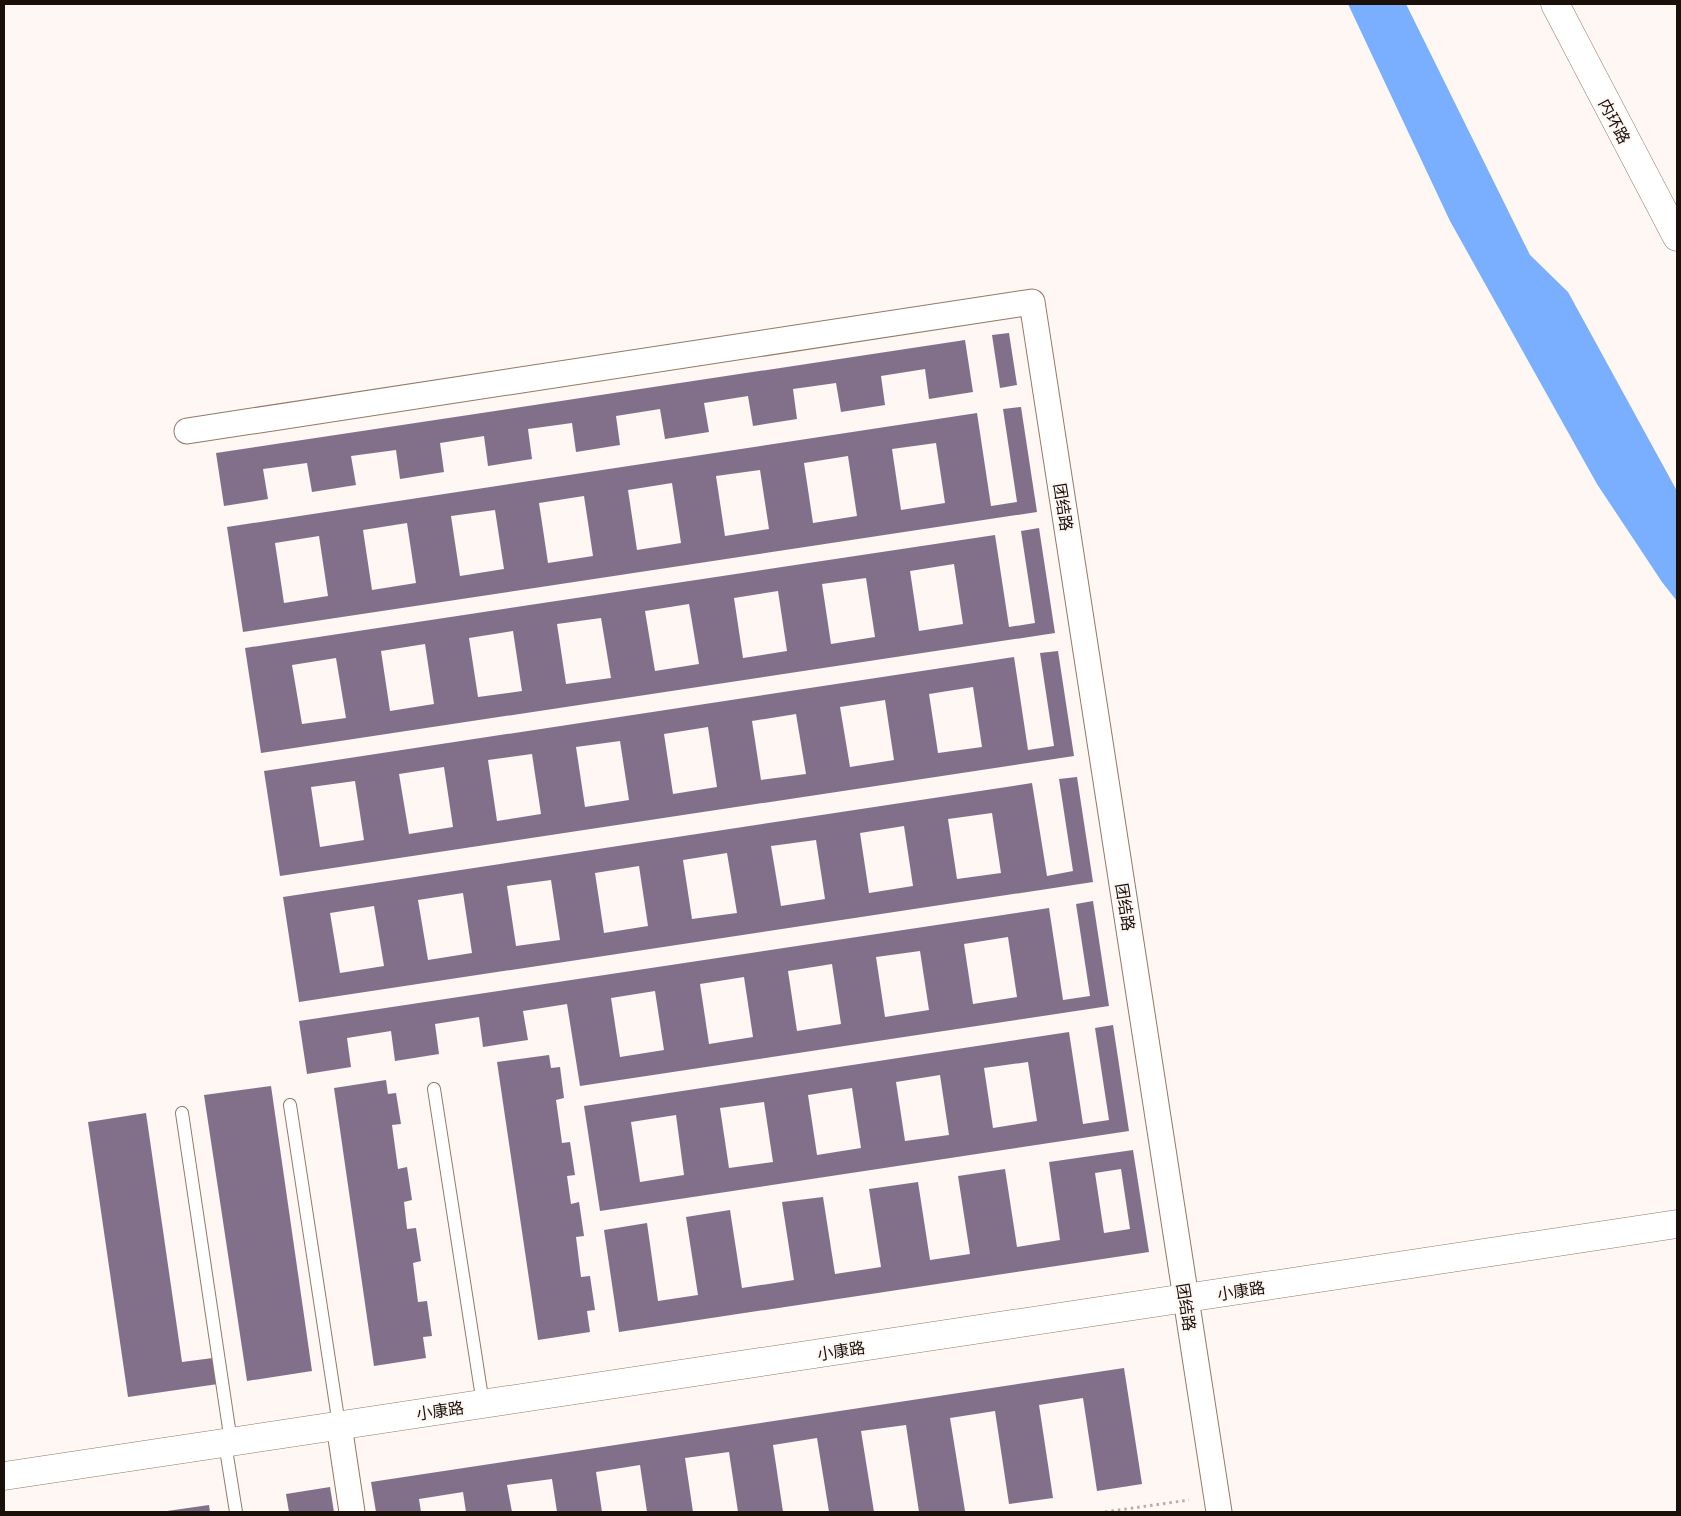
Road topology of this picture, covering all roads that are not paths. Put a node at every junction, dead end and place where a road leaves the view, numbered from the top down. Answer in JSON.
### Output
{"nodes":[{"id":1,"x":1555,"y":4,"type":"edge"},
{"id":2,"x":1677,"y":237,"type":"edge"},
{"id":3,"x":187,"y":431,"type":"dead end"},
{"id":4,"x":434,"y":1089,"type":"dead end"},
{"id":5,"x":290,"y":1105,"type":"dead end"},
{"id":6,"x":182,"y":1113,"type":"dead end"},
{"id":7,"x":1677,"y":1224,"type":"edge"},
{"id":8,"x":1186,"y":1298,"type":"junction"},
{"id":9,"x":483,"y":1404,"type":"junction"},
{"id":10,"x":339,"y":1425,"type":"junction"},
{"id":11,"x":228,"y":1442,"type":"junction"},
{"id":12,"x":4,"y":1476,"type":"edge"},
{"id":13,"x":1218,"y":1504,"type":"edge"},
{"id":14,"x":236,"y":1512,"type":"edge"},
{"id":15,"x":352,"y":1512,"type":"edge"}],
"edges":[{"from":1,"to":2,"type":"street","name":"内环路"},
{"from":3,"to":8,"type":"street","name":"团结路"},
{"from":4,"to":9,"type":"lane"},
{"from":5,"to":10,"type":"lane"},
{"from":6,"to":11,"type":"lane"},
{"from":7,"to":8,"type":"street","name":"小康路"},
{"from":8,"to":9,"type":"street","name":"小康路"},
{"from":8,"to":13,"type":"street","name":"团结路"},
{"from":9,"to":10,"type":"street","name":"小康路"},
{"from":10,"to":11,"type":"street","name":"小康路"},
{"from":10,"to":15,"type":"street"},
{"from":11,"to":12,"type":"street","name":"小康路"},
{"from":11,"to":14,"type":"lane"}]}
